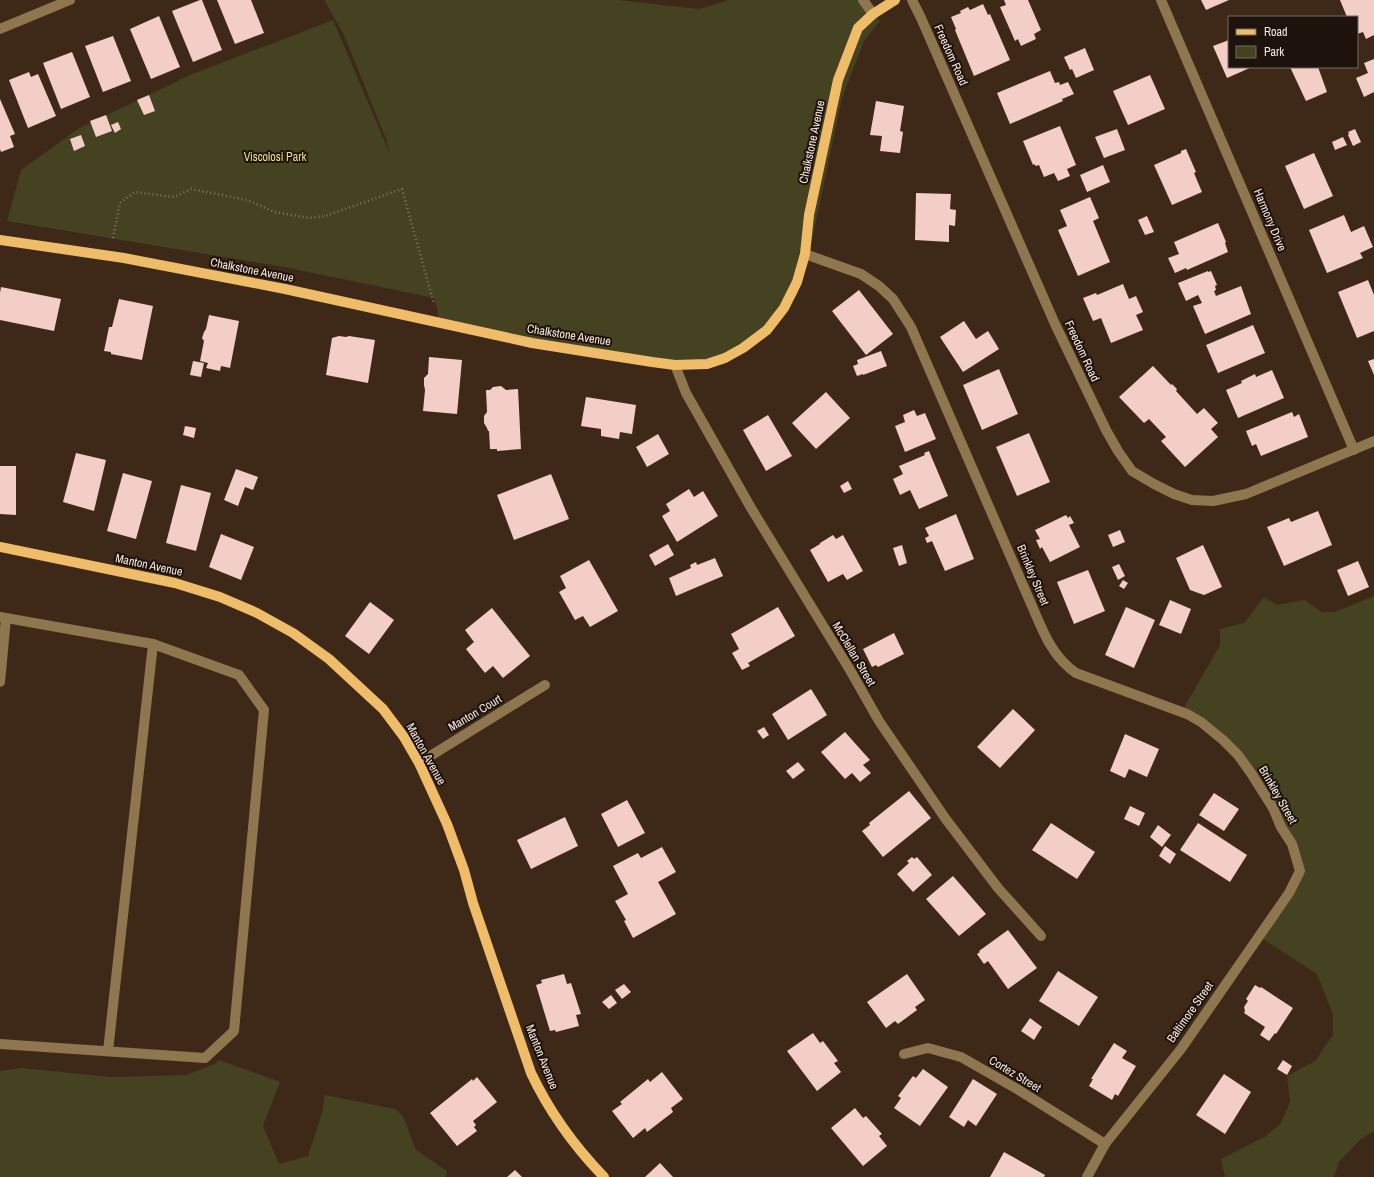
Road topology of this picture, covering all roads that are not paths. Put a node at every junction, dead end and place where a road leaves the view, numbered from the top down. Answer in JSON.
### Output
{"nodes":[{"id":1,"x":70,"y":0,"type":"edge"},
{"id":2,"x":863,"y":0,"type":"edge"},
{"id":3,"x":895,"y":0,"type":"edge"},
{"id":4,"x":912,"y":0,"type":"edge"},
{"id":5,"x":1161,"y":0,"type":"edge"},
{"id":6,"x":873,"y":14,"type":"junction"},
{"id":7,"x":0,"y":29,"type":"edge"},
{"id":8,"x":0,"y":240,"type":"edge"},
{"id":9,"x":805,"y":254,"type":"junction"},
{"id":10,"x":675,"y":365,"type":"junction"},
{"id":11,"x":1374,"y":441,"type":"edge"},
{"id":12,"x":1354,"y":450,"type":"junction"},
{"id":13,"x":0,"y":547,"type":"edge"},
{"id":14,"x":3,"y":618,"type":"edge"},
{"id":15,"x":152,"y":644,"type":"junction"},
{"id":16,"x":0,"y":682,"type":"edge"},
{"id":17,"x":545,"y":685,"type":"dead end"},
{"id":18,"x":419,"y":763,"type":"junction"},
{"id":19,"x":1295,"y":856,"type":"joint"},
{"id":20,"x":1041,"y":936,"type":"dead end"},
{"id":21,"x":0,"y":1044,"type":"edge"},
{"id":22,"x":108,"y":1051,"type":"junction"},
{"id":23,"x":904,"y":1054,"type":"dead end"},
{"id":24,"x":1106,"y":1144,"type":"junction"},
{"id":25,"x":604,"y":1177,"type":"edge"},
{"id":26,"x":1087,"y":1177,"type":"edge"}],
"edges":[{"from":1,"to":7,"type":"street"},
{"from":2,"to":6,"type":"street"},
{"from":3,"to":6,"type":"main road","name":"Chalkstone Avenue"},
{"from":4,"to":12,"type":"street","name":"Freedom Road"},
{"from":5,"to":12,"type":"street","name":"Harmony Drive"},
{"from":6,"to":9,"type":"main road","name":"Chalkstone Avenue"},
{"from":8,"to":10,"type":"main road","name":"Chalkstone Avenue"},
{"from":9,"to":10,"type":"main road","name":"Chalkstone Avenue"},
{"from":9,"to":19,"type":"street","name":"Brinkley Street"},
{"from":10,"to":20,"type":"street","name":"McClellan Street"},
{"from":11,"to":12,"type":"street","name":"Freedom Road"},
{"from":13,"to":18,"type":"main road","name":"Manton Avenue"},
{"from":14,"to":15,"type":"street"},
{"from":14,"to":16,"type":"street"},
{"from":15,"to":22,"type":"street"},
{"from":15,"to":22,"type":"street"},
{"from":17,"to":18,"type":"street","name":"Manton Court"},
{"from":18,"to":25,"type":"main road","name":"Manton Avenue"},
{"from":19,"to":24,"type":"street","name":"Baltimore Street"},
{"from":21,"to":22,"type":"street"},
{"from":23,"to":24,"type":"street","name":"Cortez Street"},
{"from":24,"to":26,"type":"street","name":"Baltimore Street"}]}
